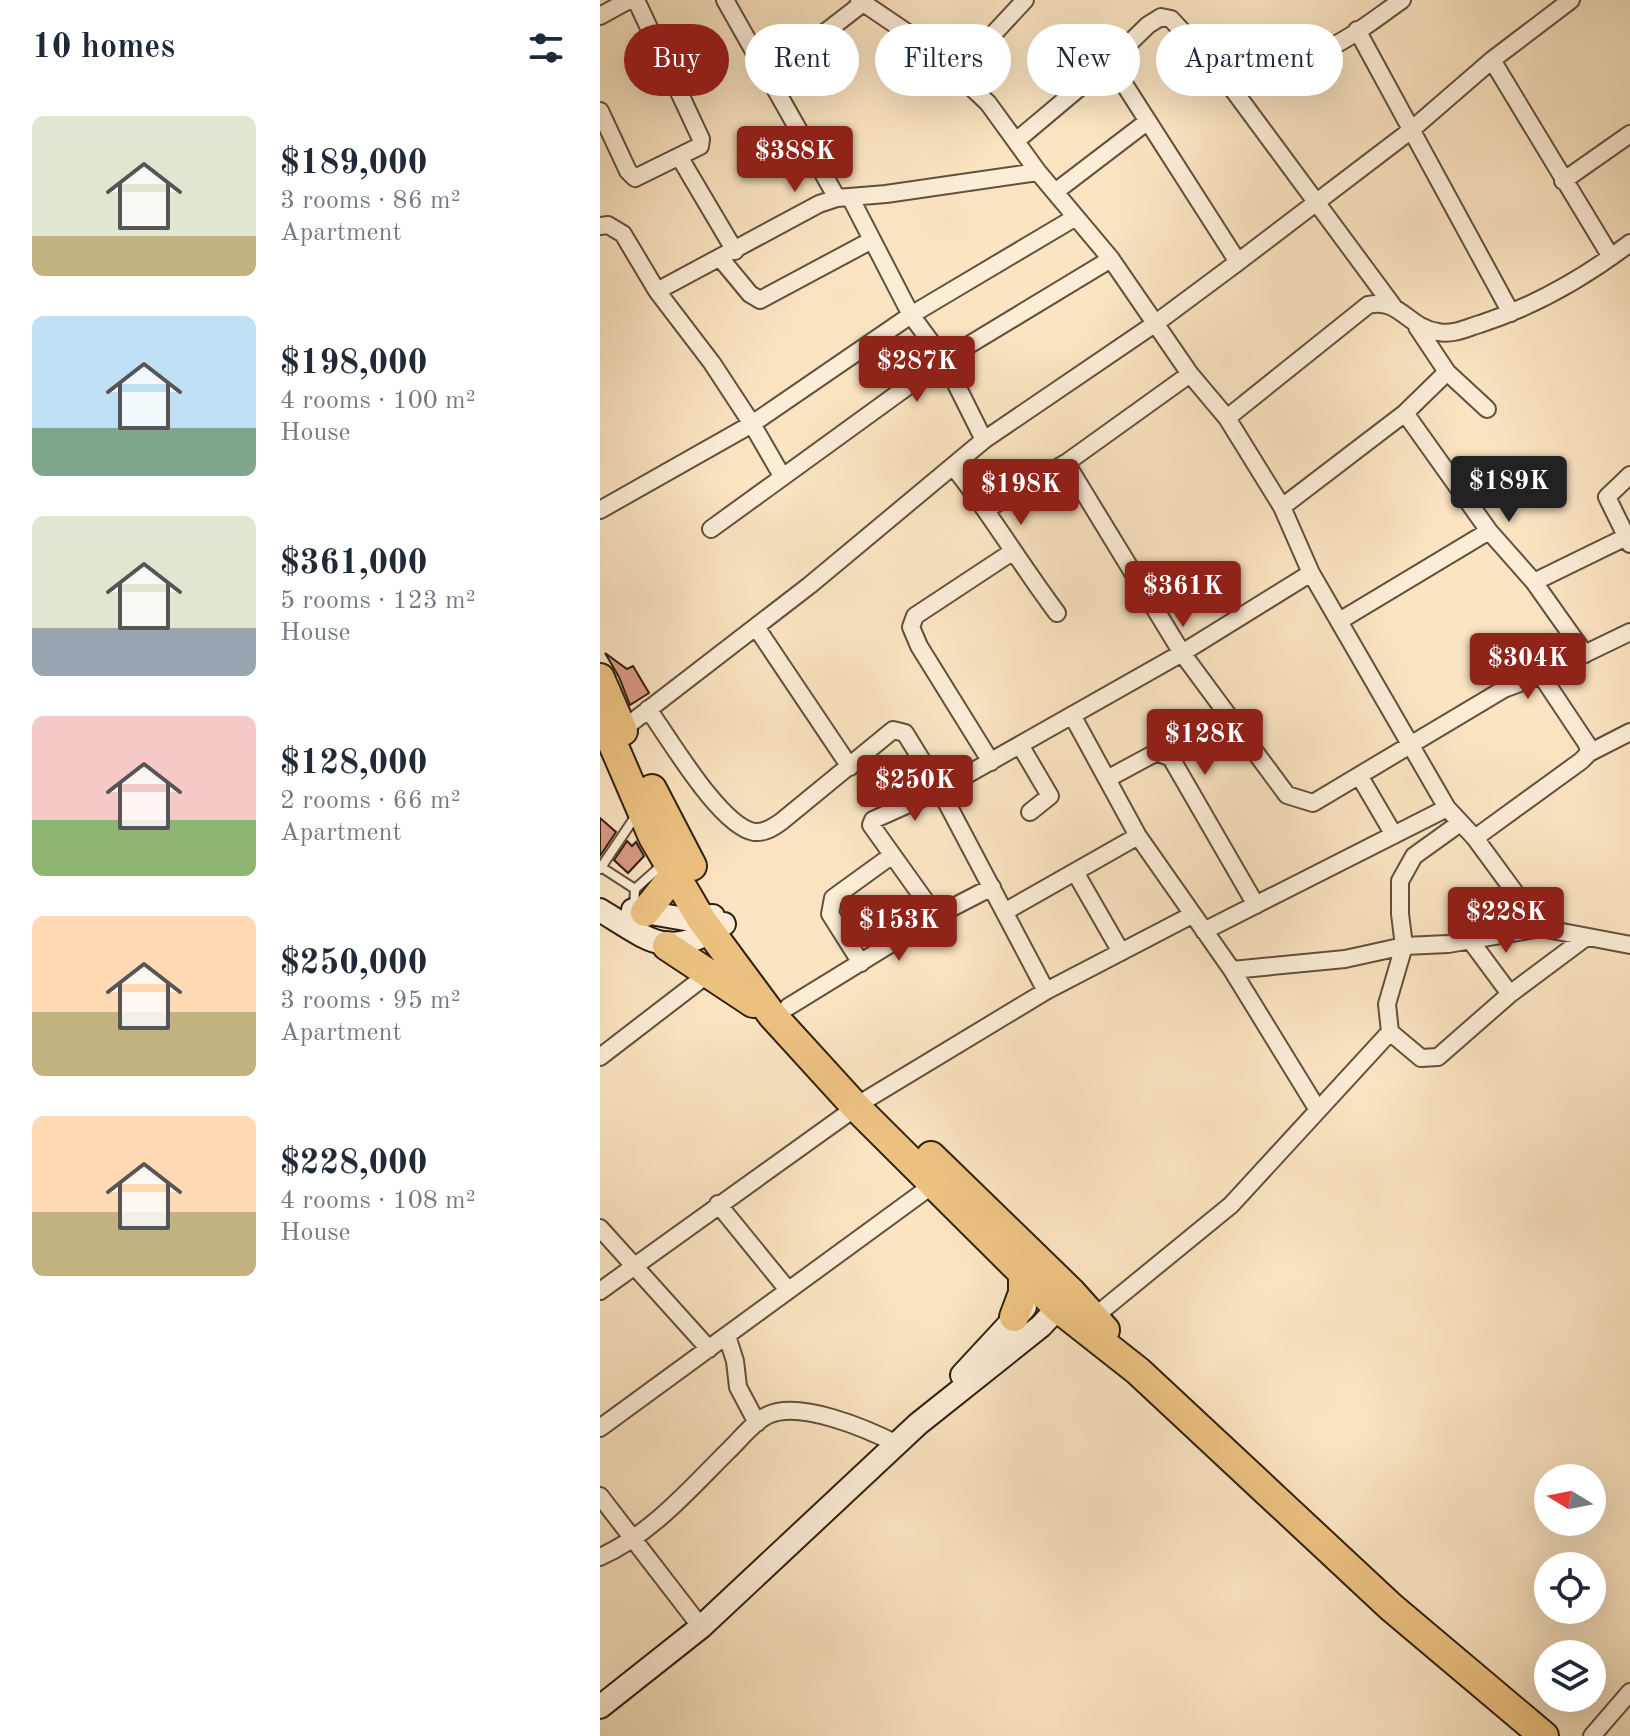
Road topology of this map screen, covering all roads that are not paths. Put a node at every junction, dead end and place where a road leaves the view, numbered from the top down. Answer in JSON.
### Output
{"nodes":[{"id":1,"x":629,"y":0,"type":"edge"},
{"id":2,"x":636,"y":0,"type":"edge"},
{"id":3,"x":725,"y":0,"type":"edge"},
{"id":4,"x":1025,"y":0,"type":"edge"},
{"id":5,"x":1402,"y":0,"type":"edge"},
{"id":6,"x":861,"y":1,"type":"edge"},
{"id":7,"x":1567,"y":1,"type":"edge"},
{"id":8,"x":600,"y":16,"type":"edge"},
{"id":9,"x":833,"y":24,"type":"edge"},
{"id":10,"x":895,"y":24,"type":"edge"},
{"id":11,"x":1003,"y":24,"type":"edge"},
{"id":12,"x":1176,"y":24,"type":"edge"},
{"id":13,"x":1357,"y":30,"type":"junction"},
{"id":14,"x":745,"y":33,"type":"edge"},
{"id":15,"x":1140,"y":33,"type":"edge"},
{"id":16,"x":1343,"y":38,"type":"edge"},
{"id":17,"x":1492,"y":60,"type":"junction"},
{"id":18,"x":783,"y":96,"type":"edge"},
{"id":19,"x":981,"y":96,"type":"edge"},
{"id":20,"x":1070,"y":96,"type":"edge"},
{"id":21,"x":1132,"y":96,"type":"edge"},
{"id":22,"x":1237,"y":96,"type":"edge"},
{"id":23,"x":600,"y":111,"type":"edge"},
{"id":24,"x":1148,"y":121,"type":"junction"},
{"id":25,"x":1410,"y":131,"type":"junction"},
{"id":26,"x":1630,"y":134,"type":"edge"},
{"id":27,"x":1016,"y":141,"type":"junction"},
{"id":28,"x":680,"y":158,"type":"junction"},
{"id":29,"x":1038,"y":172,"type":"junction"},
{"id":30,"x":1563,"y":181,"type":"junction"},
{"id":31,"x":1055,"y":192,"type":"junction"},
{"id":32,"x":843,"y":197,"type":"junction"},
{"id":33,"x":1315,"y":204,"type":"junction"},
{"id":34,"x":1076,"y":217,"type":"junction"},
{"id":35,"x":600,"y":226,"type":"edge"},
{"id":36,"x":872,"y":240,"type":"junction"},
{"id":37,"x":1630,"y":243,"type":"edge"},
{"id":38,"x":728,"y":255,"type":"junction"},
{"id":39,"x":1611,"y":257,"type":"junction"},
{"id":40,"x":1111,"y":259,"type":"junction"},
{"id":41,"x":1238,"y":262,"type":"junction"},
{"id":42,"x":657,"y":291,"type":"junction"},
{"id":43,"x":1393,"y":306,"type":"junction"},
{"id":44,"x":1511,"y":313,"type":"junction"},
{"id":45,"x":911,"y":315,"type":"junction"},
{"id":46,"x":1156,"y":323,"type":"junction"},
{"id":47,"x":1417,"y":327,"type":"junction"},
{"id":48,"x":944,"y":360,"type":"junction"},
{"id":49,"x":1447,"y":372,"type":"junction"},
{"id":50,"x":1190,"y":374,"type":"junction"},
{"id":51,"x":1487,"y":409,"type":"dead end"},
{"id":52,"x":1405,"y":413,"type":"junction"},
{"id":53,"x":1227,"y":418,"type":"junction"},
{"id":54,"x":752,"y":424,"type":"junction"},
{"id":55,"x":984,"y":440,"type":"junction"},
{"id":56,"x":1066,"y":463,"type":"junction"},
{"id":57,"x":953,"y":466,"type":"junction"},
{"id":58,"x":1630,"y":475,"type":"edge"},
{"id":59,"x":782,"y":476,"type":"junction"},
{"id":60,"x":1282,"y":507,"type":"junction"},
{"id":61,"x":987,"y":509,"type":"junction"},
{"id":62,"x":600,"y":510,"type":"edge"},
{"id":63,"x":711,"y":529,"type":"dead end"},
{"id":64,"x":1489,"y":531,"type":"junction"},
{"id":65,"x":1628,"y":540,"type":"edge"},
{"id":66,"x":1012,"y":552,"type":"junction"},
{"id":67,"x":1311,"y":573,"type":"junction"},
{"id":68,"x":1534,"y":582,"type":"junction"},
{"id":69,"x":1057,"y":613,"type":"dead end"},
{"id":70,"x":1341,"y":620,"type":"junction"},
{"id":71,"x":756,"y":627,"type":"junction"},
{"id":72,"x":1630,"y":632,"type":"edge"},
{"id":73,"x":1182,"y":653,"type":"junction"},
{"id":74,"x":1585,"y":654,"type":"junction"},
{"id":75,"x":1541,"y":675,"type":"junction"},
{"id":76,"x":600,"y":678,"type":"edge"},
{"id":77,"x":648,"y":709,"type":"junction"},
{"id":78,"x":1072,"y":715,"type":"junction"},
{"id":79,"x":611,"y":727,"type":"edge"},
{"id":80,"x":1630,"y":732,"type":"edge"},
{"id":81,"x":1408,"y":744,"type":"junction"},
{"id":82,"x":1020,"y":745,"type":"junction"},
{"id":83,"x":1589,"y":753,"type":"junction"},
{"id":84,"x":991,"y":762,"type":"junction"},
{"id":85,"x":850,"y":767,"type":"junction"},
{"id":86,"x":1360,"y":777,"type":"junction"},
{"id":87,"x":1107,"y":779,"type":"junction"},
{"id":88,"x":940,"y":790,"type":"junction"},
{"id":89,"x":647,"y":799,"type":"junction"},
{"id":90,"x":1447,"y":808,"type":"junction"},
{"id":91,"x":1030,"y":812,"type":"dead end"},
{"id":92,"x":1460,"y":823,"type":"junction"},
{"id":93,"x":1394,"y":835,"type":"junction"},
{"id":94,"x":1138,"y":836,"type":"junction"},
{"id":95,"x":1475,"y":838,"type":"junction"},
{"id":96,"x":891,"y":856,"type":"junction"},
{"id":97,"x":671,"y":867,"type":"junction"},
{"id":98,"x":601,"y":868,"type":"edge"},
{"id":99,"x":1075,"y":872,"type":"junction"},
{"id":100,"x":992,"y":887,"type":"junction"},
{"id":101,"x":1256,"y":905,"type":"junction"},
{"id":102,"x":600,"y":907,"type":"edge"},
{"id":103,"x":637,"y":911,"type":"junction"},
{"id":104,"x":1006,"y":911,"type":"junction"},
{"id":105,"x":1192,"y":915,"type":"junction"},
{"id":106,"x":936,"y":916,"type":"junction"},
{"id":107,"x":713,"y":923,"type":"junction"},
{"id":108,"x":1541,"y":928,"type":"junction"},
{"id":109,"x":1204,"y":931,"type":"junction"},
{"id":110,"x":1585,"y":938,"type":"junction"},
{"id":111,"x":1470,"y":940,"type":"junction"},
{"id":112,"x":1630,"y":945,"type":"edge"},
{"id":113,"x":667,"y":946,"type":"junction"},
{"id":114,"x":1404,"y":946,"type":"junction"},
{"id":115,"x":1121,"y":952,"type":"junction"},
{"id":116,"x":861,"y":963,"type":"junction"},
{"id":117,"x":1232,"y":970,"type":"junction"},
{"id":118,"x":708,"y":974,"type":"junction"},
{"id":119,"x":1046,"y":991,"type":"junction"},
{"id":120,"x":1510,"y":994,"type":"junction"},
{"id":121,"x":780,"y":1011,"type":"junction"},
{"id":122,"x":1390,"y":1032,"type":"junction"},
{"id":123,"x":600,"y":1057,"type":"edge"},
{"id":124,"x":862,"y":1102,"type":"junction"},
{"id":125,"x":1318,"y":1110,"type":"junction"},
{"id":126,"x":934,"y":1184,"type":"junction"},
{"id":127,"x":718,"y":1204,"type":"junction"},
{"id":128,"x":600,"y":1228,"type":"edge"},
{"id":129,"x":634,"y":1267,"type":"junction"},
{"id":130,"x":788,"y":1290,"type":"junction"},
{"id":131,"x":600,"y":1291,"type":"edge"},
{"id":132,"x":1053,"y":1304,"type":"junction"},
{"id":133,"x":727,"y":1336,"type":"junction"},
{"id":134,"x":709,"y":1349,"type":"junction"},
{"id":135,"x":757,"y":1423,"type":"junction"},
{"id":136,"x":600,"y":1428,"type":"edge"},
{"id":137,"x":897,"y":1444,"type":"junction"},
{"id":138,"x":600,"y":1496,"type":"edge"},
{"id":139,"x":631,"y":1539,"type":"junction"},
{"id":140,"x":600,"y":1557,"type":"edge"},
{"id":141,"x":701,"y":1627,"type":"junction"},
{"id":142,"x":1630,"y":1692,"type":"edge"},
{"id":143,"x":600,"y":1707,"type":"edge"},
{"id":144,"x":1544,"y":1736,"type":"edge"},
{"id":145,"x":1592,"y":1736,"type":"edge"}],
"edges":[{"from":1,"to":8,"type":"street"},
{"from":2,"to":28,"type":"street"},
{"from":3,"to":14,"type":"street"},
{"from":4,"to":11,"type":"street"},
{"from":5,"to":13,"type":"street"},
{"from":6,"to":9,"type":"street"},
{"from":6,"to":10,"type":"street"},
{"from":7,"to":17,"type":"street"},
{"from":12,"to":15,"type":"street"},
{"from":13,"to":16,"type":"street"},
{"from":13,"to":25,"type":"street"},
{"from":17,"to":25,"type":"street"},
{"from":17,"to":30,"type":"street"},
{"from":18,"to":32,"type":"street"},
{"from":19,"to":27,"type":"street"},
{"from":20,"to":27,"type":"street"},
{"from":21,"to":24,"type":"street"},
{"from":22,"to":33,"type":"street"},
{"from":23,"to":28,"type":"street"},
{"from":24,"to":31,"type":"street"},
{"from":24,"to":41,"type":"street"},
{"from":25,"to":33,"type":"street"},
{"from":25,"to":44,"type":"street"},
{"from":26,"to":30,"type":"street"},
{"from":27,"to":29,"type":"street"},
{"from":28,"to":38,"type":"street"},
{"from":29,"to":31,"type":"street"},
{"from":29,"to":32,"type":"street"},
{"from":30,"to":39,"type":"street"},
{"from":31,"to":34,"type":"street"},
{"from":32,"to":36,"type":"street"},
{"from":32,"to":38,"type":"street"},
{"from":33,"to":41,"type":"street"},
{"from":33,"to":43,"type":"street"},
{"from":34,"to":40,"type":"street"},
{"from":34,"to":45,"type":"street"},
{"from":35,"to":42,"type":"street"},
{"from":36,"to":38,"type":"street"},
{"from":36,"to":45,"type":"street"},
{"from":37,"to":39,"type":"street"},
{"from":38,"to":42,"type":"street"},
{"from":39,"to":44,"type":"street"},
{"from":40,"to":46,"type":"street"},
{"from":40,"to":48,"type":"street"},
{"from":41,"to":46,"type":"street"},
{"from":42,"to":54,"type":"street"},
{"from":43,"to":47,"type":"street"},
{"from":43,"to":53,"type":"street"},
{"from":44,"to":47,"type":"street"},
{"from":45,"to":48,"type":"street"},
{"from":45,"to":54,"type":"street"},
{"from":46,"to":50,"type":"street"},
{"from":46,"to":55,"type":"street"},
{"from":47,"to":49,"type":"street"},
{"from":48,"to":55,"type":"street"},
{"from":48,"to":59,"type":"street"},
{"from":49,"to":51,"type":"street"},
{"from":49,"to":52,"type":"street"},
{"from":50,"to":53,"type":"street"},
{"from":50,"to":56,"type":"street"},
{"from":52,"to":60,"type":"street"},
{"from":52,"to":64,"type":"street"},
{"from":53,"to":60,"type":"street"},
{"from":54,"to":59,"type":"street"},
{"from":54,"to":62,"type":"street"},
{"from":55,"to":57,"type":"street"},
{"from":56,"to":61,"type":"street"},
{"from":56,"to":73,"type":"street"},
{"from":57,"to":61,"type":"street"},
{"from":57,"to":71,"type":"street"},
{"from":58,"to":65,"type":"street"},
{"from":59,"to":63,"type":"street"},
{"from":60,"to":67,"type":"street"},
{"from":61,"to":66,"type":"street"},
{"from":64,"to":68,"type":"street"},
{"from":64,"to":70,"type":"street"},
{"from":65,"to":68,"type":"street"},
{"from":66,"to":69,"type":"street"},
{"from":66,"to":84,"type":"street"},
{"from":67,"to":70,"type":"street"},
{"from":67,"to":73,"type":"street"},
{"from":68,"to":74,"type":"street"},
{"from":70,"to":81,"type":"street"},
{"from":71,"to":77,"type":"street"},
{"from":71,"to":85,"type":"street"},
{"from":72,"to":74,"type":"street"},
{"from":73,"to":78,"type":"street"},
{"from":73,"to":86,"type":"street"},
{"from":74,"to":75,"type":"street"},
{"from":75,"to":81,"type":"street"},
{"from":75,"to":83,"type":"street"},
{"from":76,"to":79,"type":"highway"},
{"from":77,"to":79,"type":"street"},
{"from":77,"to":85,"type":"street"},
{"from":78,"to":82,"type":"street"},
{"from":78,"to":87,"type":"street"},
{"from":79,"to":89,"type":"highway"},
{"from":80,"to":83,"type":"street"},
{"from":81,"to":86,"type":"street"},
{"from":81,"to":90,"type":"street"},
{"from":82,"to":84,"type":"street"},
{"from":82,"to":91,"type":"street"},
{"from":83,"to":95,"type":"street"},
{"from":84,"to":88,"type":"street"},
{"from":85,"to":88,"type":"street"},
{"from":86,"to":93,"type":"street"},
{"from":87,"to":94,"type":"street"},
{"from":87,"to":101,"type":"street"},
{"from":88,"to":96,"type":"street"},
{"from":88,"to":100,"type":"street"},
{"from":89,"to":97,"type":"highway"},
{"from":89,"to":98,"type":"lane"},
{"from":89,"to":107,"type":"highway"},
{"from":90,"to":92,"type":"street"},
{"from":90,"to":93,"type":"street"},
{"from":92,"to":95,"type":"street"},
{"from":92,"to":114,"type":"street"},
{"from":93,"to":101,"type":"street"},
{"from":94,"to":99,"type":"street"},
{"from":94,"to":105,"type":"street"},
{"from":95,"to":108,"type":"street"},
{"from":96,"to":106,"type":"street"},
{"from":96,"to":116,"type":"street"},
{"from":97,"to":103,"type":"highway"},
{"from":97,"to":107,"type":"highway"},
{"from":98,"to":103,"type":"lane"},
{"from":99,"to":104,"type":"street"},
{"from":99,"to":115,"type":"street"},
{"from":100,"to":104,"type":"street"},
{"from":100,"to":106,"type":"street"},
{"from":101,"to":109,"type":"street"},
{"from":102,"to":103,"type":"main road"},
{"from":103,"to":107,"type":"main road"},
{"from":103,"to":113,"type":"main road"},
{"from":104,"to":119,"type":"street"},
{"from":105,"to":109,"type":"street"},
{"from":105,"to":115,"type":"street"},
{"from":106,"to":116,"type":"street"},
{"from":107,"to":113,"type":"main road"},
{"from":107,"to":121,"type":"highway"},
{"from":108,"to":110,"type":"street"},
{"from":108,"to":111,"type":"street"},
{"from":109,"to":117,"type":"street"},
{"from":110,"to":112,"type":"street"},
{"from":110,"to":120,"type":"street"},
{"from":111,"to":114,"type":"street"},
{"from":111,"to":120,"type":"street"},
{"from":113,"to":118,"type":"highway"},
{"from":114,"to":117,"type":"street"},
{"from":114,"to":122,"type":"street"},
{"from":115,"to":119,"type":"street"},
{"from":116,"to":121,"type":"street"},
{"from":117,"to":125,"type":"street"},
{"from":118,"to":121,"type":"highway"},
{"from":118,"to":123,"type":"street"},
{"from":119,"to":124,"type":"street"},
{"from":120,"to":122,"type":"street"},
{"from":121,"to":124,"type":"highway"},
{"from":122,"to":125,"type":"street"},
{"from":124,"to":126,"type":"highway"},
{"from":124,"to":127,"type":"street"},
{"from":124,"to":132,"type":"highway"},
{"from":125,"to":132,"type":"street"},
{"from":126,"to":130,"type":"street"},
{"from":126,"to":132,"type":"highway"},
{"from":127,"to":129,"type":"street"},
{"from":127,"to":130,"type":"street"},
{"from":128,"to":129,"type":"street"},
{"from":129,"to":131,"type":"street"},
{"from":129,"to":134,"type":"street"},
{"from":130,"to":133,"type":"street"},
{"from":132,"to":137,"type":"main road"},
{"from":132,"to":144,"type":"highway"},
{"from":133,"to":134,"type":"street"},
{"from":133,"to":135,"type":"street"},
{"from":134,"to":136,"type":"street"},
{"from":135,"to":137,"type":"street"},
{"from":135,"to":139,"type":"street"},
{"from":137,"to":141,"type":"main road"},
{"from":138,"to":139,"type":"street"},
{"from":139,"to":140,"type":"street"},
{"from":139,"to":141,"type":"street"},
{"from":141,"to":143,"type":"main road"},
{"from":142,"to":145,"type":"street"}]}
